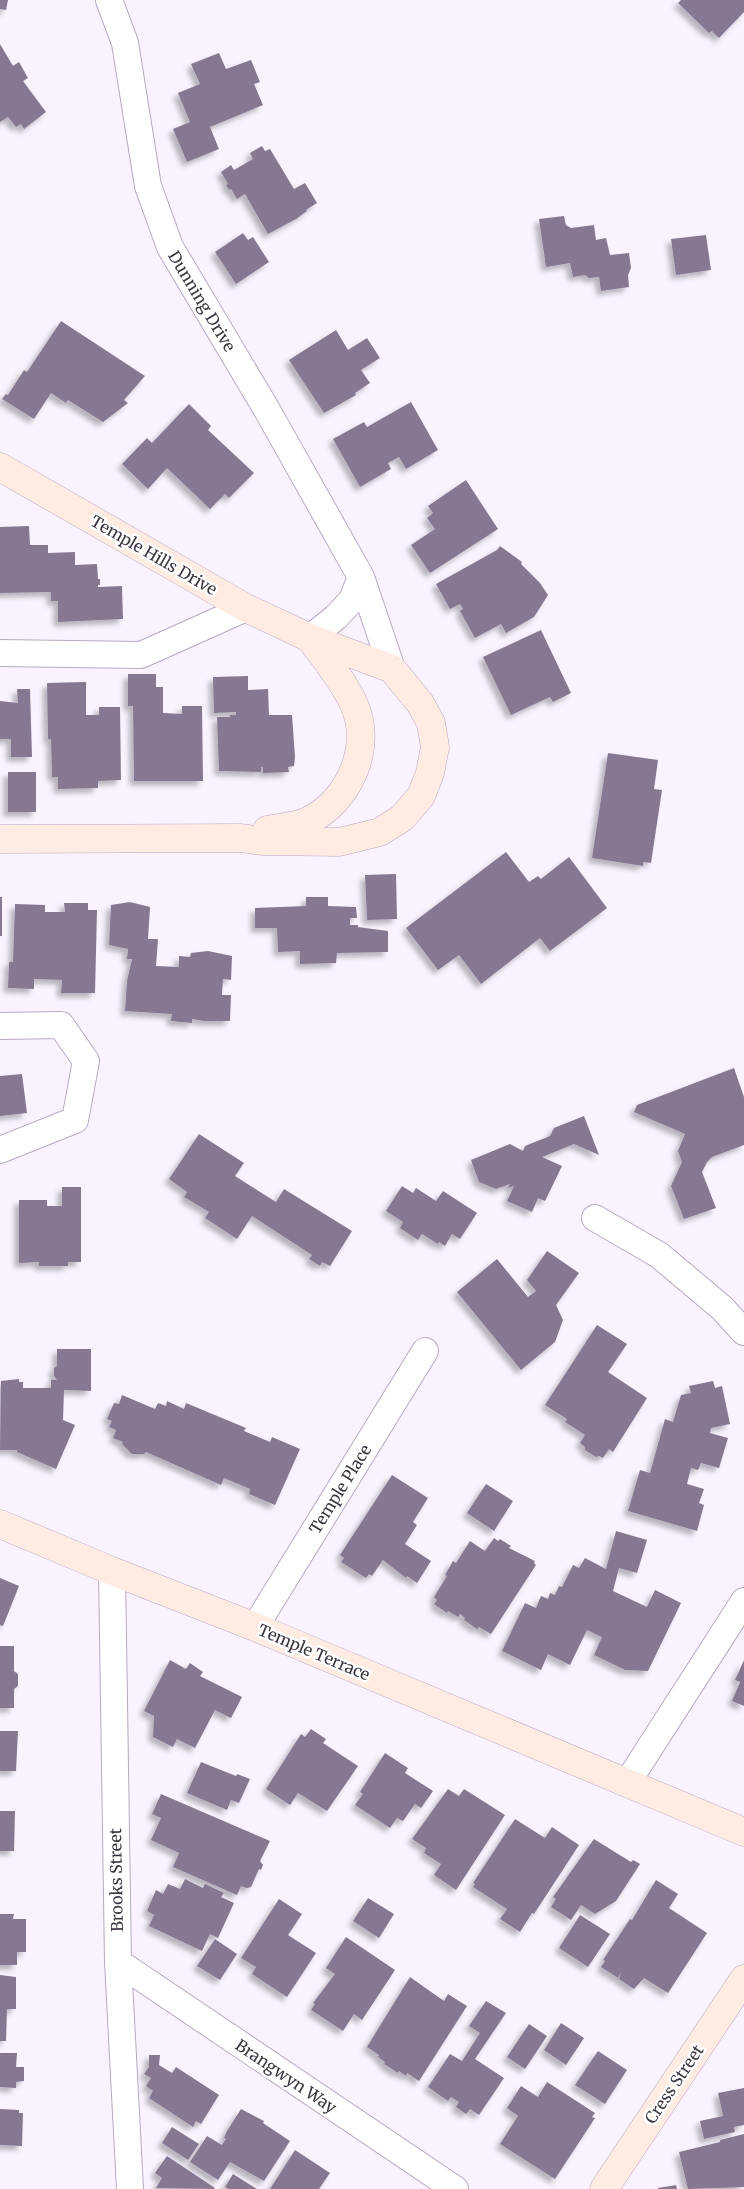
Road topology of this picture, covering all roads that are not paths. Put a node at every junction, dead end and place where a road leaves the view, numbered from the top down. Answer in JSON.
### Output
{"nodes":[{"id":1,"x":109,"y":0,"type":"edge"},
{"id":2,"x":0,"y":467,"type":"edge"},
{"id":3,"x":361,"y":577,"type":"junction"},
{"id":4,"x":246,"y":608,"type":"junction"},
{"id":5,"x":310,"y":638,"type":"junction"},
{"id":6,"x":0,"y":653,"type":"edge"},
{"id":7,"x":392,"y":668,"type":"junction"},
{"id":8,"x":242,"y":838,"type":"junction"},
{"id":9,"x":0,"y":839,"type":"edge"},
{"id":10,"x":0,"y":1026,"type":"edge"},
{"id":11,"x":0,"y":1150,"type":"edge"},
{"id":12,"x":595,"y":1218,"type":"dead end"},
{"id":13,"x":744,"y":1332,"type":"edge"},
{"id":14,"x":425,"y":1351,"type":"dead end"},
{"id":15,"x":0,"y":1524,"type":"edge"},
{"id":16,"x":112,"y":1572,"type":"junction"},
{"id":17,"x":744,"y":1601,"type":"edge"},
{"id":18,"x":255,"y":1627,"type":"junction"},
{"id":19,"x":627,"y":1784,"type":"junction"},
{"id":20,"x":744,"y":1832,"type":"edge"},
{"id":21,"x":118,"y":1962,"type":"junction"},
{"id":22,"x":744,"y":1979,"type":"edge"},
{"id":23,"x":130,"y":2189,"type":"edge"},
{"id":24,"x":456,"y":2189,"type":"edge"},
{"id":25,"x":604,"y":2189,"type":"edge"}],
"edges":[{"from":1,"to":3,"type":"street","name":"Dunning Drive"},
{"from":2,"to":4,"type":"street","name":"Temple Hills Drive"},
{"from":3,"to":5,"type":"street"},
{"from":3,"to":7,"type":"street","name":"Dunning Drive"},
{"from":4,"to":5,"type":"street","name":"Temple Hills Drive"},
{"from":4,"to":6,"type":"street"},
{"from":5,"to":7,"type":"street","name":"Temple Hills Drive"},
{"from":5,"to":8,"type":"street","name":"Temple Hills Drive"},
{"from":7,"to":8,"type":"street","name":"Temple Hills Drive"},
{"from":8,"to":9,"type":"street","name":"Temple Hills Drive"},
{"from":10,"to":11,"type":"street"},
{"from":12,"to":13,"type":"street"},
{"from":14,"to":18,"type":"street","name":"Temple Place"},
{"from":15,"to":16,"type":"street","name":"Temple Terrace"},
{"from":16,"to":18,"type":"street","name":"Temple Terrace"},
{"from":16,"to":21,"type":"street","name":"Brooks Street"},
{"from":17,"to":19,"type":"street"},
{"from":18,"to":19,"type":"street","name":"Temple Terrace"},
{"from":19,"to":20,"type":"street","name":"Temple Terrace"},
{"from":21,"to":23,"type":"street","name":"Brooks Street"},
{"from":21,"to":24,"type":"street","name":"Brangwyn Way"},
{"from":22,"to":25,"type":"street","name":"Cress Street"}]}
